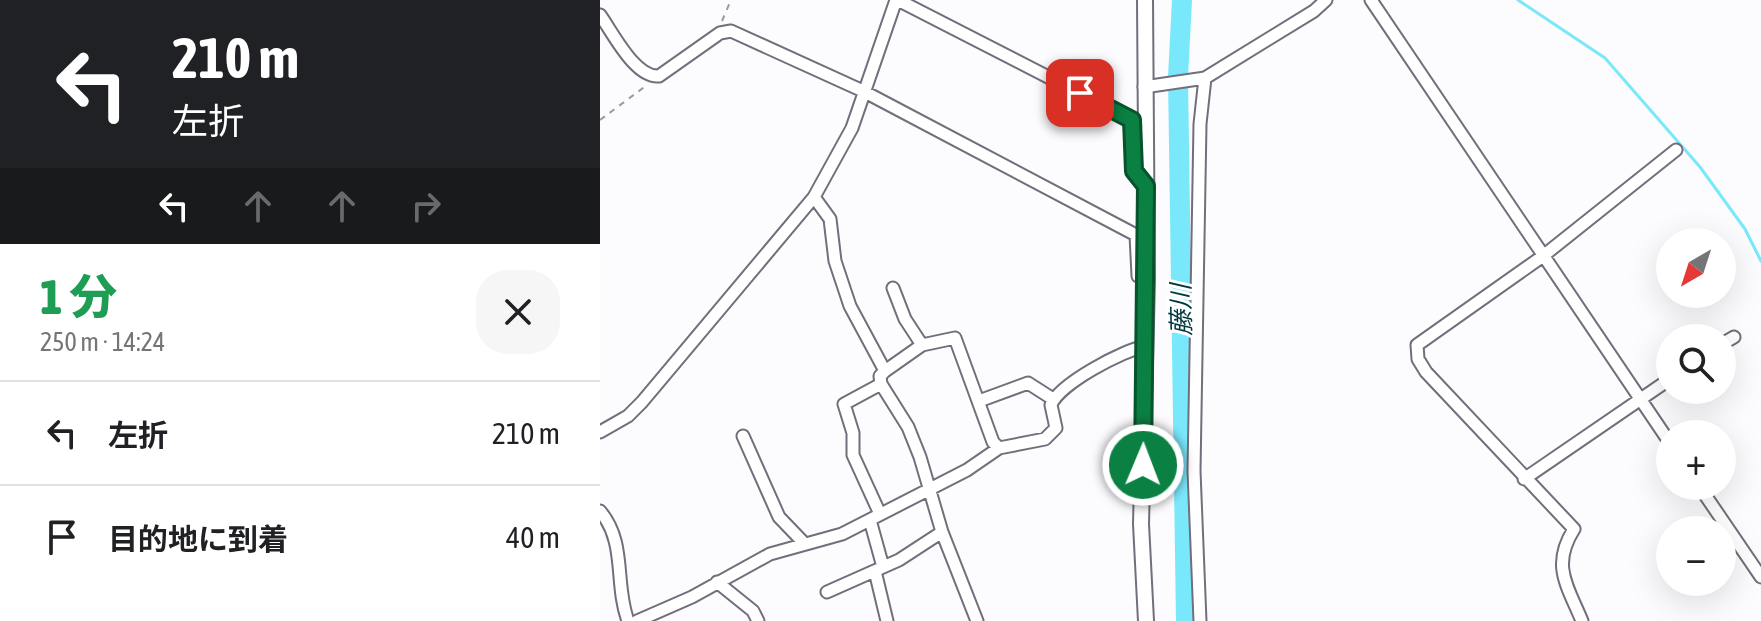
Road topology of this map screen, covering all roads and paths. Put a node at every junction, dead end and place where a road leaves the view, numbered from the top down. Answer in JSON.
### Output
{"nodes":[{"id":1,"x":731,"y":0,"type":"edge"},
{"id":2,"x":897,"y":0,"type":"edge"},
{"id":3,"x":1145,"y":0,"type":"edge"},
{"id":4,"x":1326,"y":0,"type":"edge"},
{"id":5,"x":1371,"y":0,"type":"edge"},
{"id":6,"x":600,"y":15,"type":"edge"},
{"id":7,"x":720,"y":33,"type":"junction"},
{"id":8,"x":653,"y":77,"type":"junction"},
{"id":9,"x":1201,"y":79,"type":"junction"},
{"id":10,"x":1148,"y":87,"type":"junction"},
{"id":11,"x":863,"y":91,"type":"junction"},
{"id":12,"x":600,"y":120,"type":"edge"},
{"id":13,"x":1676,"y":150,"type":"dead end"},
{"id":14,"x":1146,"y":186,"type":"junction"},
{"id":15,"x":814,"y":197,"type":"junction"},
{"id":16,"x":1543,"y":256,"type":"junction"},
{"id":17,"x":1147,"y":280,"type":"junction"},
{"id":18,"x":893,"y":288,"type":"dead end"},
{"id":19,"x":922,"y":345,"type":"junction"},
{"id":20,"x":1146,"y":346,"type":"junction"},
{"id":21,"x":885,"y":371,"type":"junction"},
{"id":22,"x":881,"y":384,"type":"junction"},
{"id":23,"x":1656,"y":389,"type":"edge"},
{"id":24,"x":1053,"y":399,"type":"junction"},
{"id":25,"x":1641,"y":400,"type":"junction"},
{"id":26,"x":979,"y":401,"type":"junction"},
{"id":27,"x":1656,"y":422,"type":"edge"},
{"id":28,"x":600,"y":432,"type":"edge"},
{"id":29,"x":743,"y":436,"type":"dead end"},
{"id":30,"x":999,"y":448,"type":"junction"},
{"id":31,"x":1524,"y":479,"type":"junction"},
{"id":32,"x":931,"y":488,"type":"junction"},
{"id":33,"x":1709,"y":500,"type":"edge"},
{"id":34,"x":600,"y":511,"type":"edge"},
{"id":35,"x":875,"y":517,"type":"junction"},
{"id":36,"x":942,"y":532,"type":"junction"},
{"id":37,"x":803,"y":542,"type":"junction"},
{"id":38,"x":879,"y":569,"type":"junction"},
{"id":39,"x":1761,"y":577,"type":"edge"},
{"id":40,"x":717,"y":582,"type":"junction"},
{"id":41,"x":827,"y":592,"type":"dead end"},
{"id":42,"x":628,"y":621,"type":"edge"},
{"id":43,"x":637,"y":621,"type":"edge"},
{"id":44,"x":758,"y":621,"type":"edge"},
{"id":45,"x":887,"y":621,"type":"edge"},
{"id":46,"x":977,"y":621,"type":"edge"},
{"id":47,"x":1146,"y":621,"type":"edge"},
{"id":48,"x":1200,"y":621,"type":"edge"},
{"id":49,"x":1582,"y":621,"type":"edge"}],
"edges":[{"from":1,"to":7,"type":"path"},
{"from":2,"to":11,"type":"street"},
{"from":2,"to":14,"type":"street"},
{"from":3,"to":10,"type":"street"},
{"from":4,"to":9,"type":"street"},
{"from":5,"to":16,"type":"street"},
{"from":6,"to":8,"type":"street"},
{"from":7,"to":8,"type":"street"},
{"from":7,"to":11,"type":"street"},
{"from":8,"to":12,"type":"path"},
{"from":9,"to":10,"type":"street"},
{"from":9,"to":48,"type":"street"},
{"from":10,"to":14,"type":"street"},
{"from":11,"to":15,"type":"street"},
{"from":11,"to":17,"type":"street"},
{"from":13,"to":16,"type":"street"},
{"from":14,"to":17,"type":"street"},
{"from":15,"to":21,"type":"street"},
{"from":15,"to":28,"type":"street"},
{"from":16,"to":25,"type":"street"},
{"from":16,"to":31,"type":"street"},
{"from":17,"to":20,"type":"street"},
{"from":18,"to":19,"type":"street"},
{"from":19,"to":21,"type":"street"},
{"from":19,"to":26,"type":"street"},
{"from":20,"to":24,"type":"street"},
{"from":20,"to":47,"type":"street"},
{"from":21,"to":22,"type":"street"},
{"from":22,"to":32,"type":"street"},
{"from":22,"to":35,"type":"street"},
{"from":23,"to":25,"type":"street"},
{"from":24,"to":26,"type":"street"},
{"from":24,"to":30,"type":"street"},
{"from":25,"to":27,"type":"street"},
{"from":25,"to":31,"type":"street"},
{"from":26,"to":30,"type":"street"},
{"from":29,"to":37,"type":"street"},
{"from":30,"to":32,"type":"street"},
{"from":31,"to":49,"type":"street"},
{"from":32,"to":35,"type":"street"},
{"from":32,"to":36,"type":"street"},
{"from":33,"to":39,"type":"street"},
{"from":34,"to":42,"type":"street"},
{"from":35,"to":37,"type":"street"},
{"from":35,"to":38,"type":"street"},
{"from":36,"to":38,"type":"street"},
{"from":36,"to":46,"type":"street"},
{"from":37,"to":40,"type":"street"},
{"from":38,"to":41,"type":"street"},
{"from":38,"to":45,"type":"street"},
{"from":40,"to":43,"type":"street"},
{"from":40,"to":44,"type":"street"}]}
